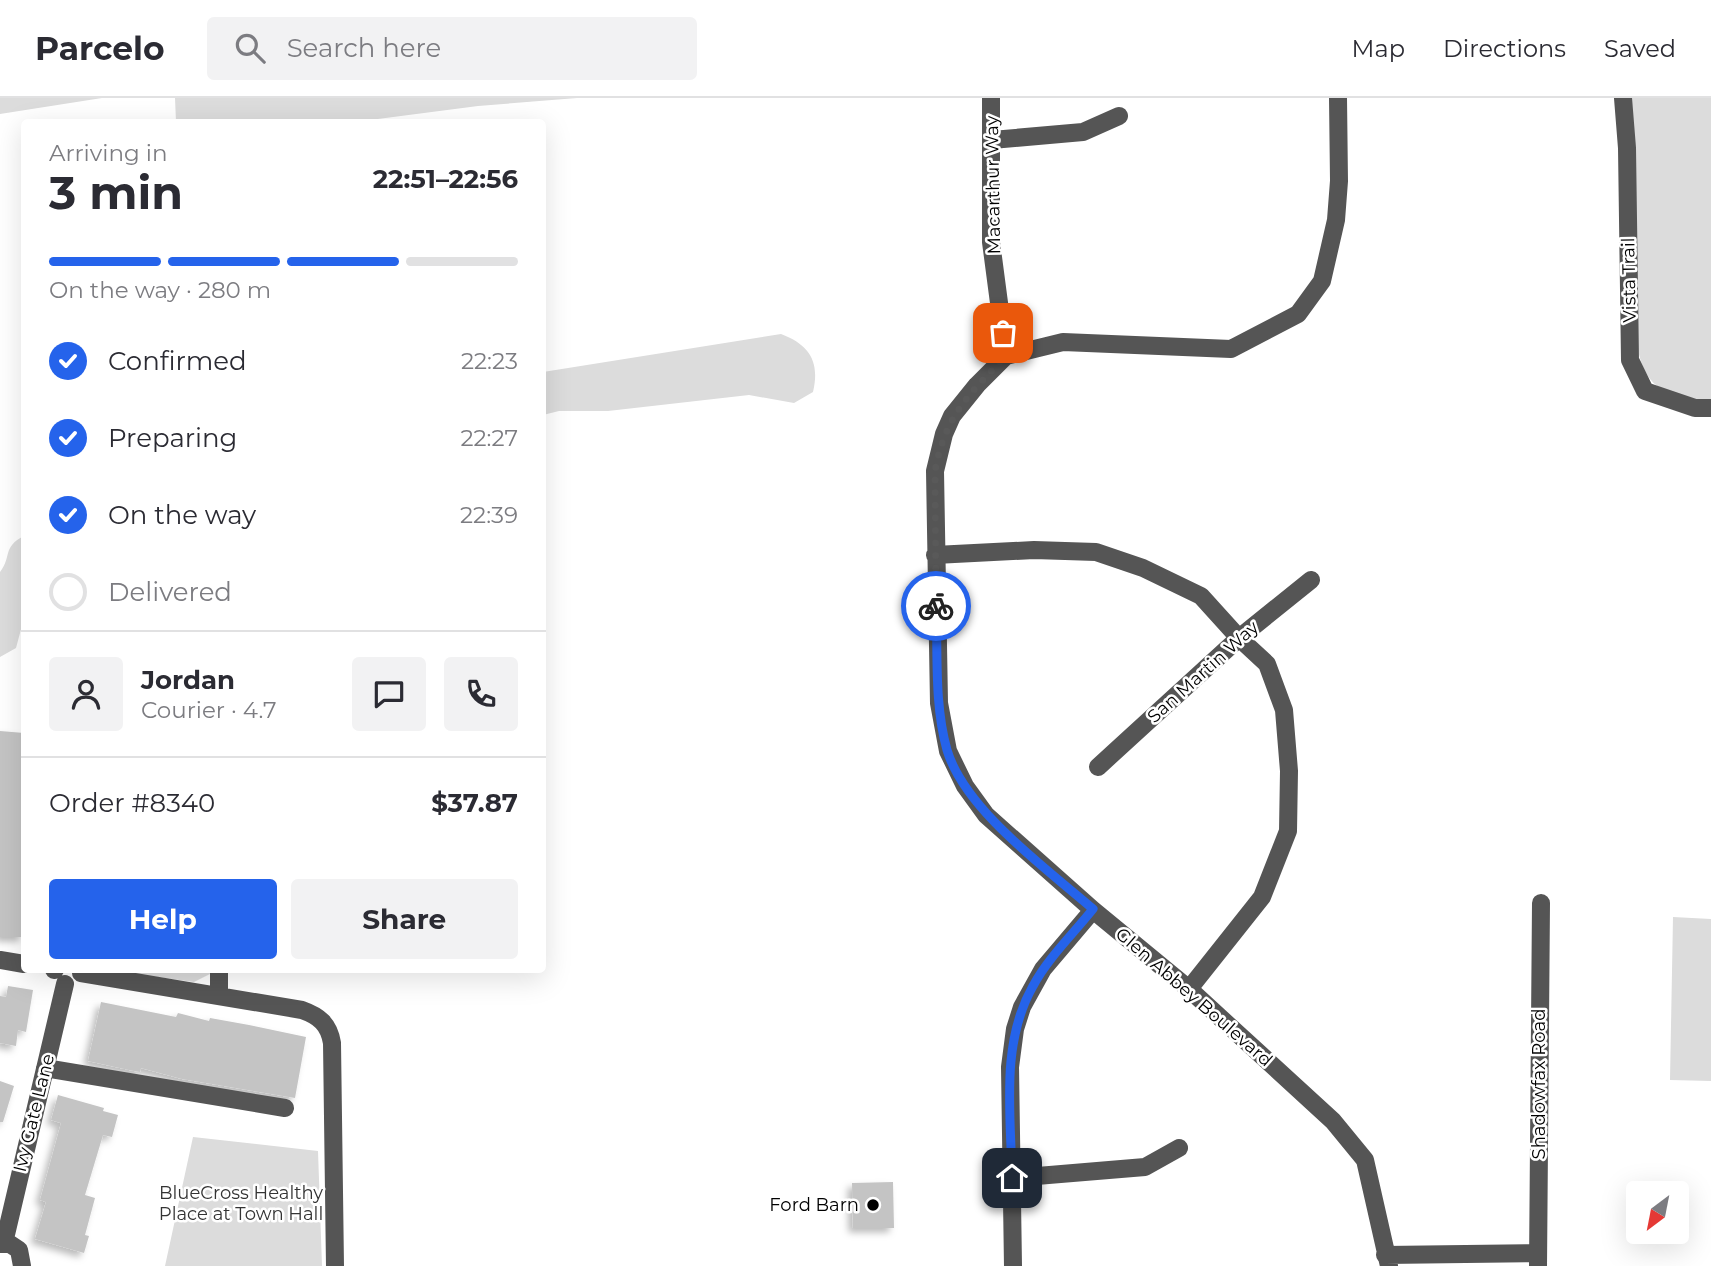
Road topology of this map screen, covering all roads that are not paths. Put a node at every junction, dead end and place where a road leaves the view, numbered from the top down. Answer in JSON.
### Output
{"nodes":[{"id":1,"x":991,"y":98,"type":"edge"},
{"id":2,"x":1338,"y":98,"type":"edge"},
{"id":3,"x":1623,"y":98,"type":"edge"},
{"id":4,"x":1119,"y":116,"type":"dead end"},
{"id":5,"x":992,"y":140,"type":"junction"},
{"id":6,"x":1006,"y":356,"type":"junction"},
{"id":7,"x":1711,"y":408,"type":"edge"},
{"id":8,"x":935,"y":555,"type":"junction"},
{"id":9,"x":1311,"y":580,"type":"dead end"},
{"id":10,"x":1239,"y":638,"type":"junction"},
{"id":11,"x":1098,"y":767,"type":"dead end"},
{"id":12,"x":1541,"y":902,"type":"dead end"},
{"id":13,"x":1093,"y":909,"type":"junction"},
{"id":14,"x":0,"y":960,"type":"edge"},
{"id":15,"x":21,"y":964,"type":"edge"},
{"id":16,"x":57,"y":973,"type":"edge"},
{"id":17,"x":80,"y":973,"type":"edge"},
{"id":18,"x":92,"y":973,"type":"edge"},
{"id":19,"x":219,"y":973,"type":"edge"},
{"id":20,"x":1189,"y":989,"type":"junction"},
{"id":21,"x":219,"y":995,"type":"junction"},
{"id":22,"x":46,"y":1068,"type":"junction"},
{"id":23,"x":285,"y":1108,"type":"dead end"},
{"id":24,"x":1179,"y":1148,"type":"dead end"},
{"id":25,"x":1012,"y":1178,"type":"junction"},
{"id":26,"x":2,"y":1243,"type":"edge"},
{"id":27,"x":1538,"y":1260,"type":"edge"},
{"id":28,"x":1385,"y":1262,"type":"edge"},
{"id":29,"x":22,"y":1266,"type":"edge"},
{"id":30,"x":335,"y":1266,"type":"edge"},
{"id":31,"x":1013,"y":1266,"type":"edge"}],
"edges":[{"from":1,"to":5,"type":"street","name":"Macarthur Way"},
{"from":2,"to":6,"type":"street"},
{"from":3,"to":7,"type":"street","name":"Vista Trail"},
{"from":4,"to":5,"type":"street"},
{"from":5,"to":6,"type":"street","name":"Macarthur Way"},
{"from":6,"to":8,"type":"street","name":"Glen Abbey Boulevard"},
{"from":8,"to":10,"type":"street"},
{"from":8,"to":13,"type":"street","name":"Glen Abbey Boulevard"},
{"from":9,"to":10,"type":"street","name":"San Martin Way"},
{"from":10,"to":11,"type":"street","name":"San Martin Way"},
{"from":10,"to":20,"type":"street"},
{"from":12,"to":27,"type":"street","name":"Shadowfax Road"},
{"from":13,"to":20,"type":"street","name":"Glen Abbey Boulevard"},
{"from":13,"to":25,"type":"street"},
{"from":14,"to":15,"type":"street"},
{"from":16,"to":17,"type":"street"},
{"from":16,"to":22,"type":"street","name":"Ivy Gate Lane"},
{"from":18,"to":21,"type":"street"},
{"from":19,"to":21,"type":"street"},
{"from":20,"to":28,"type":"street","name":"Glen Abbey Boulevard"},
{"from":21,"to":30,"type":"street"},
{"from":22,"to":23,"type":"street"},
{"from":22,"to":26,"type":"street","name":"Ivy Gate Lane"},
{"from":24,"to":25,"type":"street"},
{"from":25,"to":31,"type":"street"},
{"from":26,"to":29,"type":"street","name":"Ivy Gate Lane"},
{"from":27,"to":28,"type":"street"}]}
